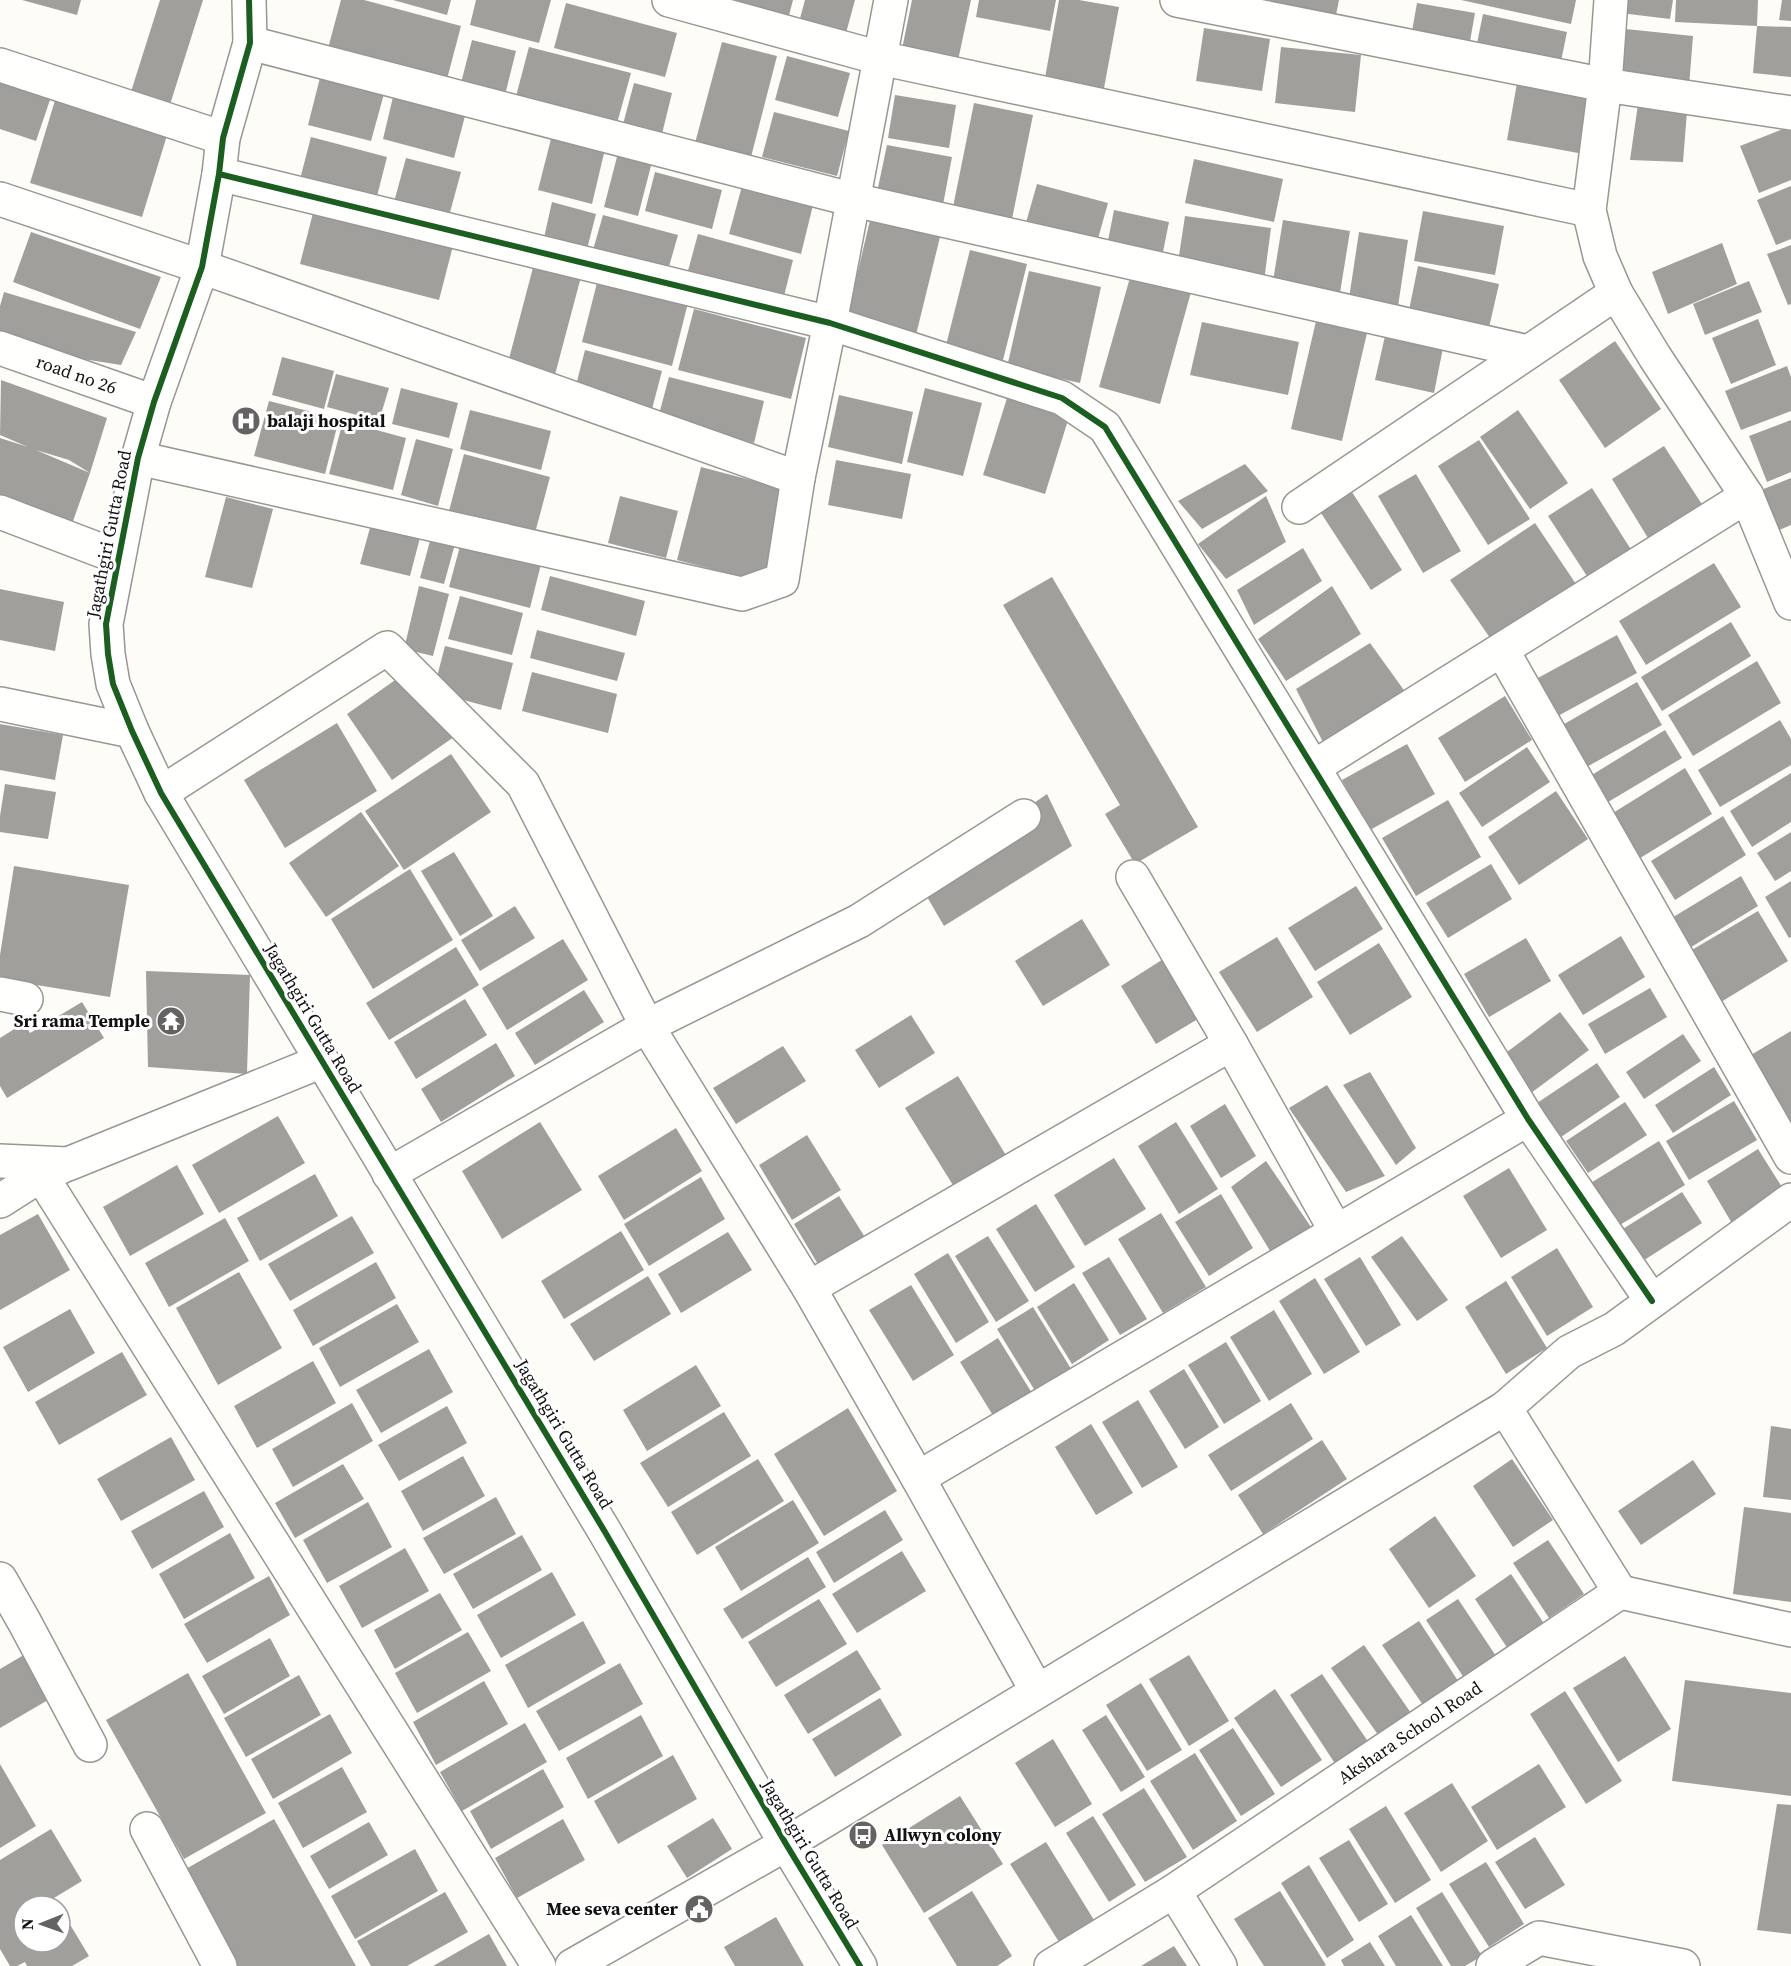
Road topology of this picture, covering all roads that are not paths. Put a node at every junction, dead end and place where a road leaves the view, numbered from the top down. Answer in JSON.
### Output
{"nodes":[{"id":1,"x":249,"y":0,"type":"edge"},
{"id":2,"x":669,"y":0,"type":"edge"},
{"id":3,"x":891,"y":0,"type":"edge"},
{"id":4,"x":1177,"y":0,"type":"edge"},
{"id":5,"x":1611,"y":0,"type":"edge"},
{"id":6,"x":250,"y":43,"type":"junction"},
{"id":7,"x":880,"y":58,"type":"junction"},
{"id":8,"x":0,"y":65,"type":"edge"},
{"id":9,"x":1605,"y":85,"type":"junction"},
{"id":10,"x":1791,"y":113,"type":"edge"},
{"id":11,"x":223,"y":138,"type":"junction"},
{"id":12,"x":219,"y":174,"type":"junction"},
{"id":13,"x":0,"y":199,"type":"edge"},
{"id":14,"x":854,"y":200,"type":"junction"},
{"id":15,"x":1589,"y":210,"type":"junction"},
{"id":16,"x":202,"y":267,"type":"junction"},
{"id":17,"x":1616,"y":293,"type":"junction"},
{"id":18,"x":830,"y":323,"type":"junction"},
{"id":19,"x":0,"y":348,"type":"edge"},
{"id":20,"x":1528,"y":352,"type":"junction"},
{"id":21,"x":154,"y":402,"type":"junction"},
{"id":22,"x":138,"y":458,"type":"junction"},
{"id":23,"x":798,"y":478,"type":"junction"},
{"id":24,"x":1747,"y":496,"type":"junction"},
{"id":25,"x":1299,"y":507,"type":"dead end"},
{"id":26,"x":0,"y":512,"type":"edge"},
{"id":27,"x":118,"y":557,"type":"junction"},
{"id":28,"x":1791,"y":603,"type":"edge"},
{"id":29,"x":1502,"y":650,"type":"junction"},
{"id":30,"x":0,"y":704,"type":"edge"},
{"id":31,"x":132,"y":731,"type":"junction"},
{"id":32,"x":1314,"y":767,"type":"junction"},
{"id":33,"x":161,"y":793,"type":"junction"},
{"id":34,"x":1024,"y":816,"type":"dead end"},
{"id":35,"x":1133,"y":877,"type":"dead end"},
{"id":36,"x":647,"y":1026,"type":"junction"},
{"id":37,"x":1231,"y":1044,"type":"junction"},
{"id":38,"x":322,"y":1061,"type":"junction"},
{"id":39,"x":1528,"y":1119,"type":"junction"},
{"id":40,"x":1791,"y":1157,"type":"edge"},
{"id":41,"x":0,"y":1161,"type":"edge"},
{"id":42,"x":54,"y":1169,"type":"junction"},
{"id":43,"x":389,"y":1174,"type":"junction"},
{"id":44,"x":1791,"y":1200,"type":"edge"},
{"id":45,"x":0,"y":1201,"type":"edge"},
{"id":46,"x":1336,"y":1231,"type":"junction"},
{"id":47,"x":808,"y":1288,"type":"junction"},
{"id":48,"x":1652,"y":1301,"type":"junction"},
{"id":49,"x":1505,"y":1408,"type":"junction"},
{"id":50,"x":918,"y":1478,"type":"junction"},
{"id":51,"x":0,"y":1580,"type":"edge"},
{"id":52,"x":1620,"y":1592,"type":"junction"},
{"id":53,"x":1791,"y":1630,"type":"edge"},
{"id":54,"x":1037,"y":1691,"type":"junction"},
{"id":55,"x":90,"y":1745,"type":"dead end"},
{"id":56,"x":147,"y":1829,"type":"dead end"},
{"id":57,"x":786,"y":1845,"type":"junction"},
{"id":58,"x":1174,"y":1891,"type":"junction"},
{"id":59,"x":220,"y":1966,"type":"edge"},
{"id":60,"x":539,"y":1966,"type":"edge"},
{"id":61,"x":572,"y":1966,"type":"edge"},
{"id":62,"x":860,"y":1966,"type":"edge"},
{"id":63,"x":1051,"y":1966,"type":"edge"},
{"id":64,"x":1220,"y":1966,"type":"edge"},
{"id":65,"x":1493,"y":1966,"type":"edge"},
{"id":66,"x":1683,"y":1966,"type":"edge"}],
"edges":[{"from":1,"to":6,"type":"street","name":"Jagathgiri Gutta Road"},
{"from":2,"to":7,"type":"street"},
{"from":3,"to":7,"type":"street"},
{"from":4,"to":9,"type":"street"},
{"from":5,"to":9,"type":"street"},
{"from":6,"to":11,"type":"street","name":"Jagathgiri Gutta Road"},
{"from":6,"to":14,"type":"street"},
{"from":7,"to":14,"type":"street"},
{"from":7,"to":15,"type":"street"},
{"from":8,"to":11,"type":"street"},
{"from":9,"to":10,"type":"street"},
{"from":9,"to":15,"type":"street"},
{"from":11,"to":12,"type":"street","name":"Jagathgiri Gutta Road"},
{"from":12,"to":16,"type":"street","name":"Jagathgiri Gutta Road"},
{"from":12,"to":18,"type":"street"},
{"from":13,"to":16,"type":"street"},
{"from":14,"to":18,"type":"street"},
{"from":14,"to":20,"type":"street"},
{"from":15,"to":17,"type":"street"},
{"from":16,"to":21,"type":"street","name":"Jagathgiri Gutta Road"},
{"from":16,"to":23,"type":"street"},
{"from":17,"to":20,"type":"street"},
{"from":17,"to":24,"type":"street"},
{"from":18,"to":23,"type":"street"},
{"from":18,"to":32,"type":"street"},
{"from":19,"to":21,"type":"street","name":"road no 26"},
{"from":20,"to":25,"type":"street"},
{"from":21,"to":22,"type":"street","name":"Jagathgiri Gutta Road"},
{"from":22,"to":23,"type":"street"},
{"from":22,"to":27,"type":"street","name":"Jagathgiri Gutta Road"},
{"from":24,"to":28,"type":"street"},
{"from":24,"to":29,"type":"street"},
{"from":26,"to":27,"type":"street"},
{"from":27,"to":31,"type":"street","name":"Jagathgiri Gutta Road"},
{"from":29,"to":32,"type":"street"},
{"from":29,"to":40,"type":"street"},
{"from":30,"to":31,"type":"street"},
{"from":31,"to":33,"type":"street","name":"Jagathgiri Gutta Road"},
{"from":32,"to":39,"type":"street"},
{"from":33,"to":36,"type":"street"},
{"from":33,"to":38,"type":"street","name":"Jagathgiri Gutta Road"},
{"from":34,"to":36,"type":"street"},
{"from":35,"to":37,"type":"street"},
{"from":36,"to":43,"type":"street"},
{"from":36,"to":47,"type":"street"},
{"from":37,"to":46,"type":"street"},
{"from":37,"to":47,"type":"street"},
{"from":38,"to":42,"type":"street"},
{"from":38,"to":43,"type":"street","name":"Jagathgiri Gutta Road"},
{"from":39,"to":46,"type":"street"},
{"from":39,"to":48,"type":"street"},
{"from":41,"to":42,"type":"street"},
{"from":42,"to":45,"type":"street"},
{"from":42,"to":60,"type":"street"},
{"from":43,"to":57,"type":"street","name":"Jagathgiri Gutta Road"},
{"from":44,"to":48,"type":"street"},
{"from":46,"to":50,"type":"street"},
{"from":47,"to":50,"type":"street"},
{"from":48,"to":49,"type":"street"},
{"from":49,"to":52,"type":"street"},
{"from":49,"to":54,"type":"street"},
{"from":50,"to":54,"type":"street"},
{"from":51,"to":55,"type":"street"},
{"from":52,"to":53,"type":"street"},
{"from":52,"to":58,"type":"street","name":"Akshara School Road"},
{"from":54,"to":57,"type":"street"},
{"from":56,"to":59,"type":"street"},
{"from":57,"to":61,"type":"street"},
{"from":57,"to":62,"type":"street","name":"Jagathgiri Gutta Road"},
{"from":58,"to":63,"type":"street","name":"Akshara School Road"},
{"from":58,"to":64,"type":"street"},
{"from":65,"to":66,"type":"street"}]}
